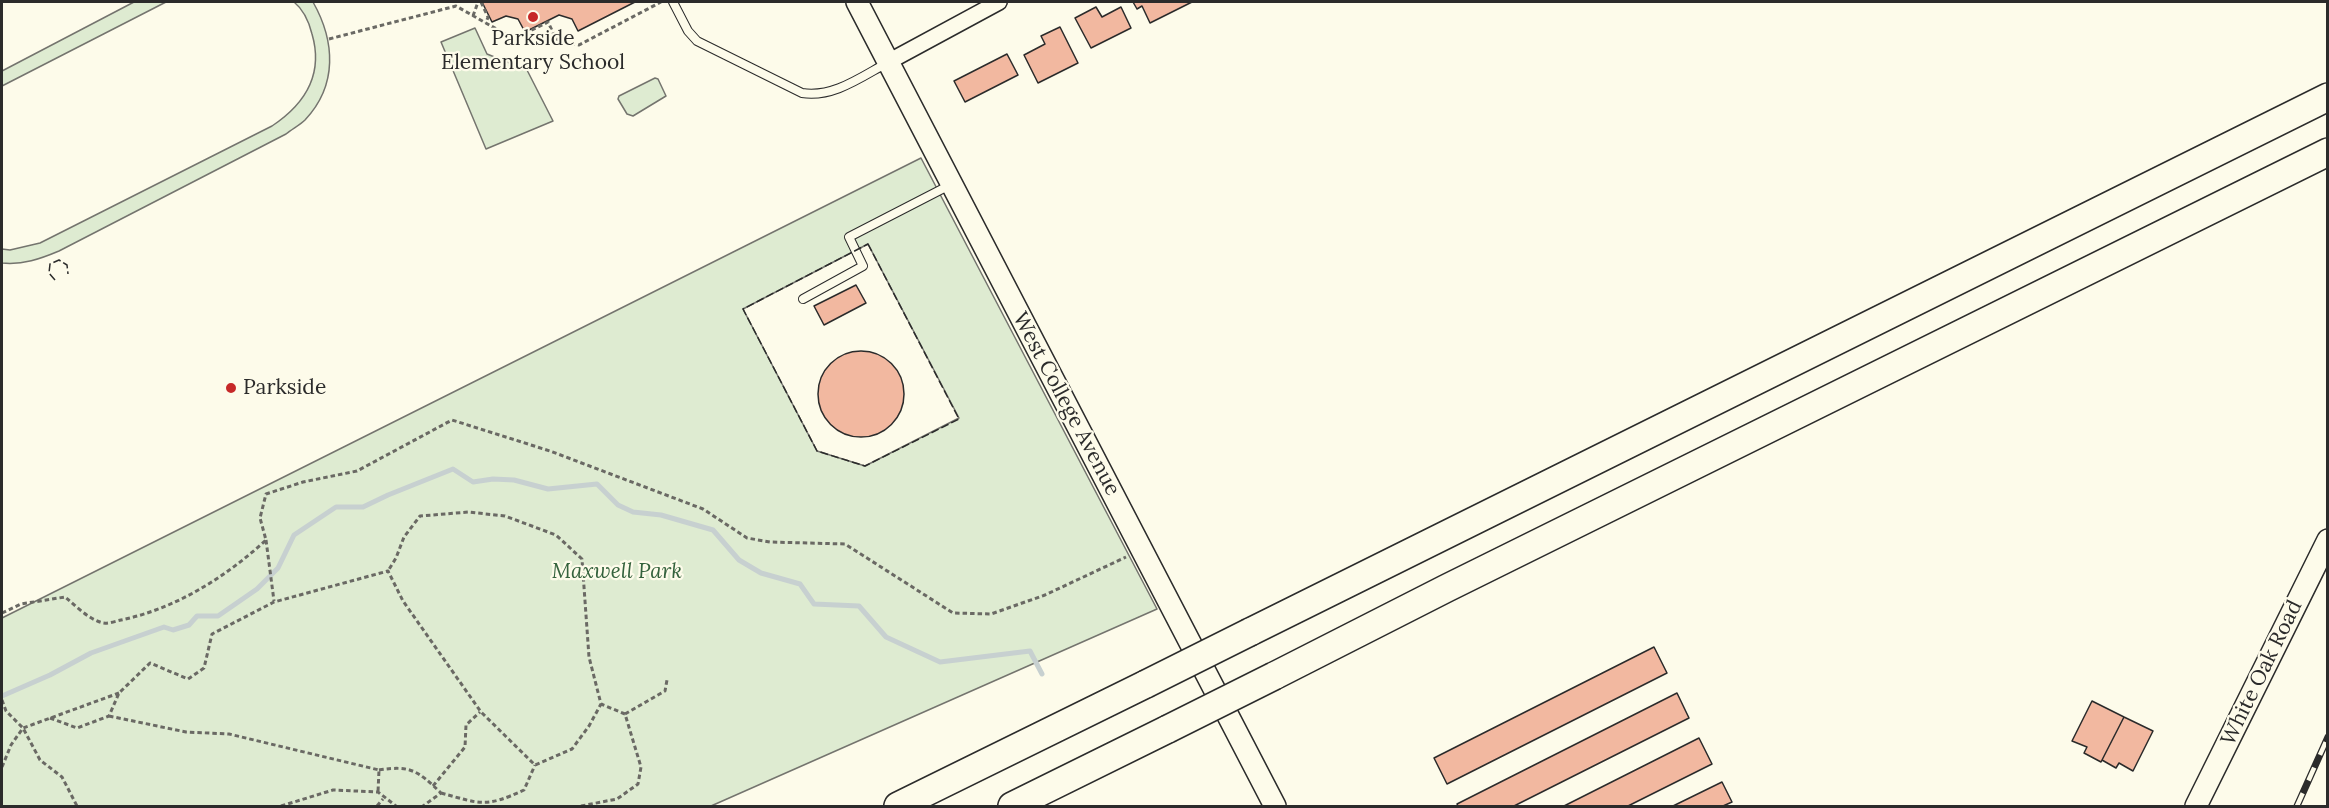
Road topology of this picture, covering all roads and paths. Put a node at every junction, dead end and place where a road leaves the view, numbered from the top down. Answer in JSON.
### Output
{"nodes":[{"id":1,"x":479,"y":2,"type":"edge"},
{"id":2,"x":661,"y":2,"type":"edge"},
{"id":3,"x":673,"y":2,"type":"edge"},
{"id":4,"x":857,"y":2,"type":"edge"},
{"id":5,"x":999,"y":2,"type":"edge"},
{"id":6,"x":473,"y":16,"type":"junction"},
{"id":7,"x":486,"y":23,"type":"junction"},
{"id":8,"x":329,"y":39,"type":"dead end"},
{"id":9,"x":888,"y":62,"type":"junction"},
{"id":10,"x":2328,"y":97,"type":"edge"},
{"id":11,"x":2328,"y":152,"type":"edge"},
{"id":12,"x":951,"y":184,"type":"junction"},
{"id":13,"x":802,"y":299,"type":"dead end"},
{"id":14,"x":266,"y":540,"type":"junction"},
{"id":15,"x":2328,"y":540,"type":"edge"},
{"id":16,"x":1142,"y":549,"type":"junction"},
{"id":17,"x":388,"y":571,"type":"junction"},
{"id":18,"x":274,"y":602,"type":"junction"},
{"id":19,"x":2,"y":613,"type":"edge"},
{"id":20,"x":668,"y":680,"type":"dead end"},
{"id":21,"x":119,"y":693,"type":"junction"},
{"id":22,"x":2,"y":700,"type":"edge"},
{"id":23,"x":600,"y":704,"type":"junction"},
{"id":24,"x":481,"y":712,"type":"junction"},
{"id":25,"x":625,"y":714,"type":"junction"},
{"id":26,"x":109,"y":716,"type":"junction"},
{"id":27,"x":50,"y":718,"type":"junction"},
{"id":28,"x":23,"y":728,"type":"junction"},
{"id":29,"x":535,"y":765,"type":"junction"},
{"id":30,"x":2,"y":767,"type":"edge"},
{"id":31,"x":379,"y":770,"type":"junction"},
{"id":32,"x":433,"y":786,"type":"junction"},
{"id":33,"x":378,"y":792,"type":"junction"},
{"id":34,"x":441,"y":793,"type":"junction"},
{"id":35,"x":383,"y":798,"type":"junction"},
{"id":36,"x":77,"y":807,"type":"edge"},
{"id":37,"x":280,"y":807,"type":"edge"},
{"id":38,"x":376,"y":807,"type":"edge"},
{"id":39,"x":396,"y":807,"type":"edge"},
{"id":40,"x":423,"y":807,"type":"edge"},
{"id":41,"x":581,"y":807,"type":"edge"},
{"id":42,"x":898,"y":807,"type":"edge"},
{"id":43,"x":1012,"y":807,"type":"edge"},
{"id":44,"x":1275,"y":807,"type":"edge"},
{"id":45,"x":2196,"y":807,"type":"edge"}],
"edges":[{"from":1,"to":6,"type":"path"},
{"from":1,"to":7,"type":"path"},
{"from":2,"to":7,"type":"path"},
{"from":3,"to":9,"type":"lane"},
{"from":4,"to":9,"type":"main road","name":"West College Avenue"},
{"from":5,"to":9,"type":"street"},
{"from":6,"to":7,"type":"path"},
{"from":6,"to":8,"type":"path"},
{"from":9,"to":12,"type":"main road","name":"West College Avenue"},
{"from":10,"to":42,"type":"highway","bridge":true},
{"from":11,"to":43,"type":"highway","bridge":true},
{"from":12,"to":13,"type":"lane"},
{"from":12,"to":16,"type":"main road","name":"West College Avenue"},
{"from":14,"to":16,"type":"path"},
{"from":14,"to":18,"type":"path"},
{"from":14,"to":19,"type":"path"},
{"from":15,"to":45,"type":"main road","name":"White Oak Road"},
{"from":16,"to":44,"type":"main road","name":"West College Avenue"},
{"from":17,"to":18,"type":"path"},
{"from":17,"to":23,"type":"path"},
{"from":17,"to":24,"type":"path"},
{"from":18,"to":21,"type":"path"},
{"from":20,"to":25,"type":"path"},
{"from":21,"to":26,"type":"path"},
{"from":21,"to":27,"type":"path"},
{"from":22,"to":28,"type":"path"},
{"from":23,"to":25,"type":"path"},
{"from":23,"to":29,"type":"path"},
{"from":24,"to":29,"type":"path"},
{"from":24,"to":32,"type":"path"},
{"from":25,"to":41,"type":"path"},
{"from":26,"to":27,"type":"path"},
{"from":26,"to":31,"type":"path"},
{"from":27,"to":28,"type":"path"},
{"from":28,"to":30,"type":"path"},
{"from":28,"to":36,"type":"path"},
{"from":29,"to":34,"type":"path"},
{"from":31,"to":32,"type":"path"},
{"from":31,"to":33,"type":"path"},
{"from":32,"to":34,"type":"path"},
{"from":33,"to":35,"type":"path"},
{"from":33,"to":37,"type":"path"},
{"from":34,"to":40,"type":"path"},
{"from":35,"to":38,"type":"path"},
{"from":35,"to":39,"type":"path"}]}
